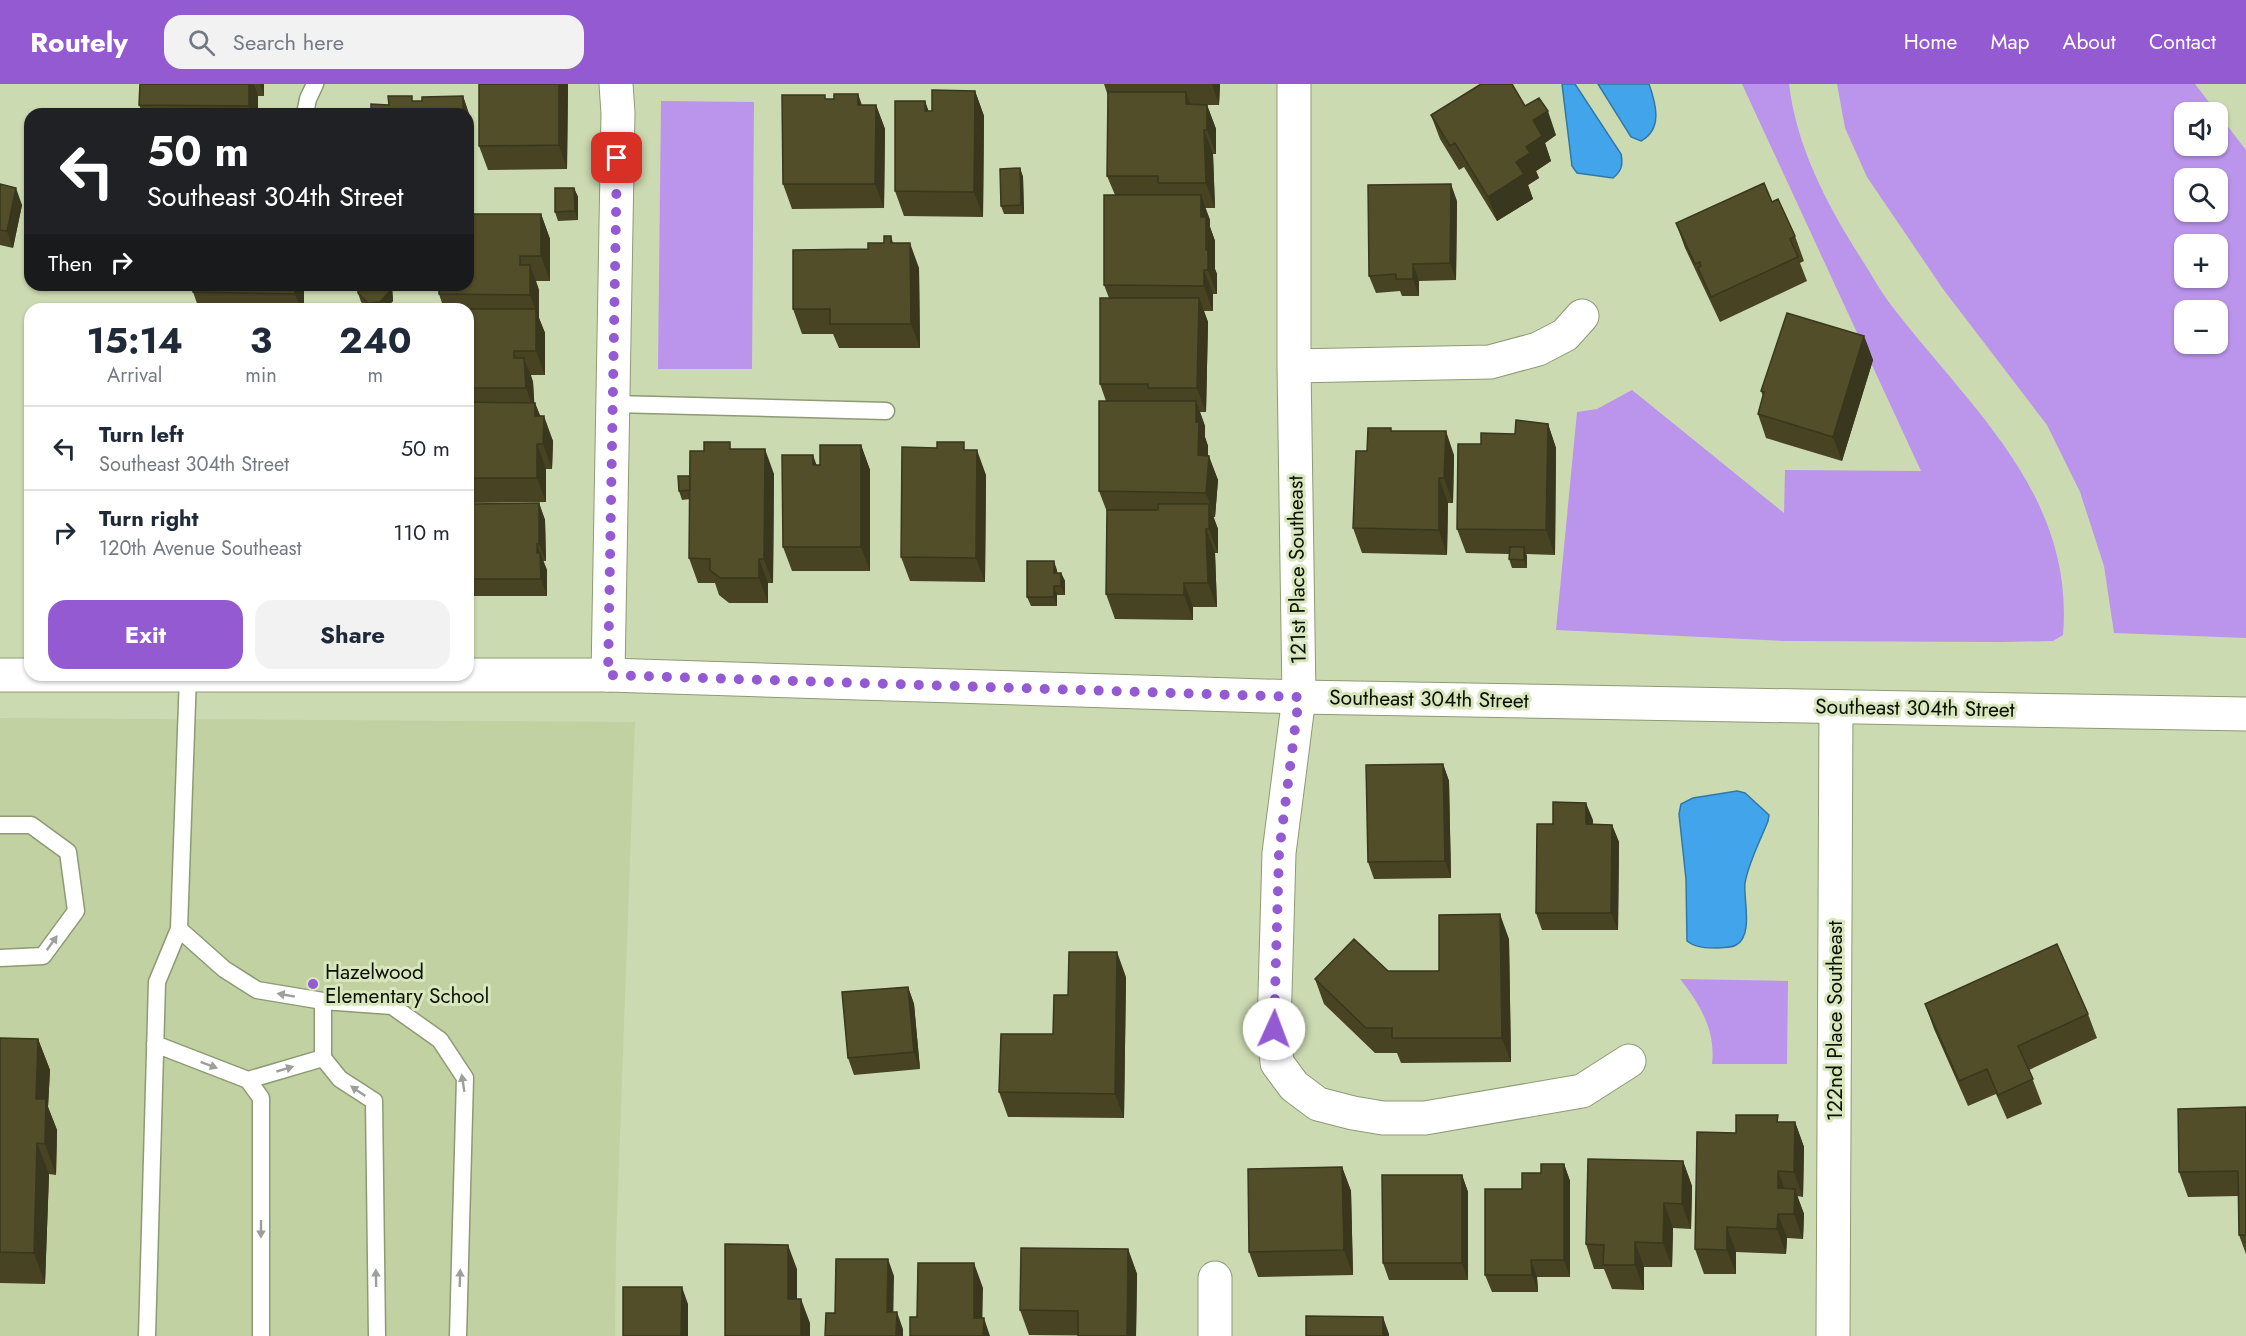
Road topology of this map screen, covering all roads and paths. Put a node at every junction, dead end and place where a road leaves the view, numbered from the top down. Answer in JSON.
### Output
{"nodes":[{"id":1,"x":315,"y":84,"type":"edge"},
{"id":2,"x":616,"y":84,"type":"edge"},
{"id":3,"x":1294,"y":84,"type":"edge"},
{"id":4,"x":306,"y":108,"type":"edge"},
{"id":5,"x":1582,"y":316,"type":"dead end"},
{"id":6,"x":1294,"y":366,"type":"junction"},
{"id":7,"x":613,"y":404,"type":"junction"},
{"id":8,"x":886,"y":411,"type":"dead end"},
{"id":9,"x":0,"y":675,"type":"edge"},
{"id":10,"x":24,"y":675,"type":"edge"},
{"id":11,"x":474,"y":675,"type":"edge"},
{"id":12,"x":608,"y":675,"type":"junction"},
{"id":13,"x":188,"y":681,"type":"edge"},
{"id":14,"x":1299,"y":697,"type":"junction"},
{"id":15,"x":1836,"y":707,"type":"junction"},
{"id":16,"x":2246,"y":714,"type":"edge"},
{"id":17,"x":0,"y":825,"type":"edge"},
{"id":18,"x":179,"y":929,"type":"junction"},
{"id":19,"x":0,"y":958,"type":"edge"},
{"id":20,"x":323,"y":1001,"type":"junction"},
{"id":21,"x":155,"y":1044,"type":"junction"},
{"id":22,"x":323,"y":1058,"type":"junction"},
{"id":23,"x":1629,"y":1062,"type":"dead end"},
{"id":24,"x":248,"y":1080,"type":"junction"},
{"id":25,"x":1215,"y":1278,"type":"dead end"},
{"id":26,"x":147,"y":1336,"type":"edge"},
{"id":27,"x":261,"y":1336,"type":"edge"},
{"id":28,"x":377,"y":1336,"type":"edge"},
{"id":29,"x":458,"y":1336,"type":"edge"},
{"id":30,"x":1215,"y":1336,"type":"edge"},
{"id":31,"x":1833,"y":1336,"type":"edge"}],
"edges":[{"from":1,"to":4,"type":"lane"},
{"from":2,"to":7,"type":"street"},
{"from":3,"to":6,"type":"street","name":"121st Place Southeast"},
{"from":5,"to":6,"type":"street"},
{"from":6,"to":14,"type":"street","name":"121st Place Southeast"},
{"from":7,"to":8,"type":"lane"},
{"from":7,"to":12,"type":"street"},
{"from":9,"to":10,"type":"street","name":"Southeast 304th Street"},
{"from":11,"to":12,"type":"street","name":"Southeast 304th Street"},
{"from":12,"to":14,"type":"street","name":"Southeast 304th Street"},
{"from":13,"to":18,"type":"lane"},
{"from":14,"to":15,"type":"street","name":"Southeast 304th Street"},
{"from":14,"to":23,"type":"street","name":"121st Place Southeast"},
{"from":15,"to":16,"type":"street","name":"Southeast 304th Street"},
{"from":15,"to":31,"type":"street","name":"122nd Place Southeast"},
{"from":19,"to":17,"type":"lane","one_way":true},
{"from":20,"to":18,"type":"lane","one_way":true},
{"from":18,"to":21,"type":"lane"},
{"from":20,"to":22,"type":"lane"},
{"from":29,"to":20,"type":"lane","one_way":true},
{"from":21,"to":24,"type":"lane","one_way":true},
{"from":21,"to":26,"type":"lane"},
{"from":24,"to":22,"type":"lane","one_way":true},
{"from":28,"to":22,"type":"lane","one_way":true},
{"from":24,"to":27,"type":"lane","one_way":true},
{"from":25,"to":30,"type":"street"}]}
